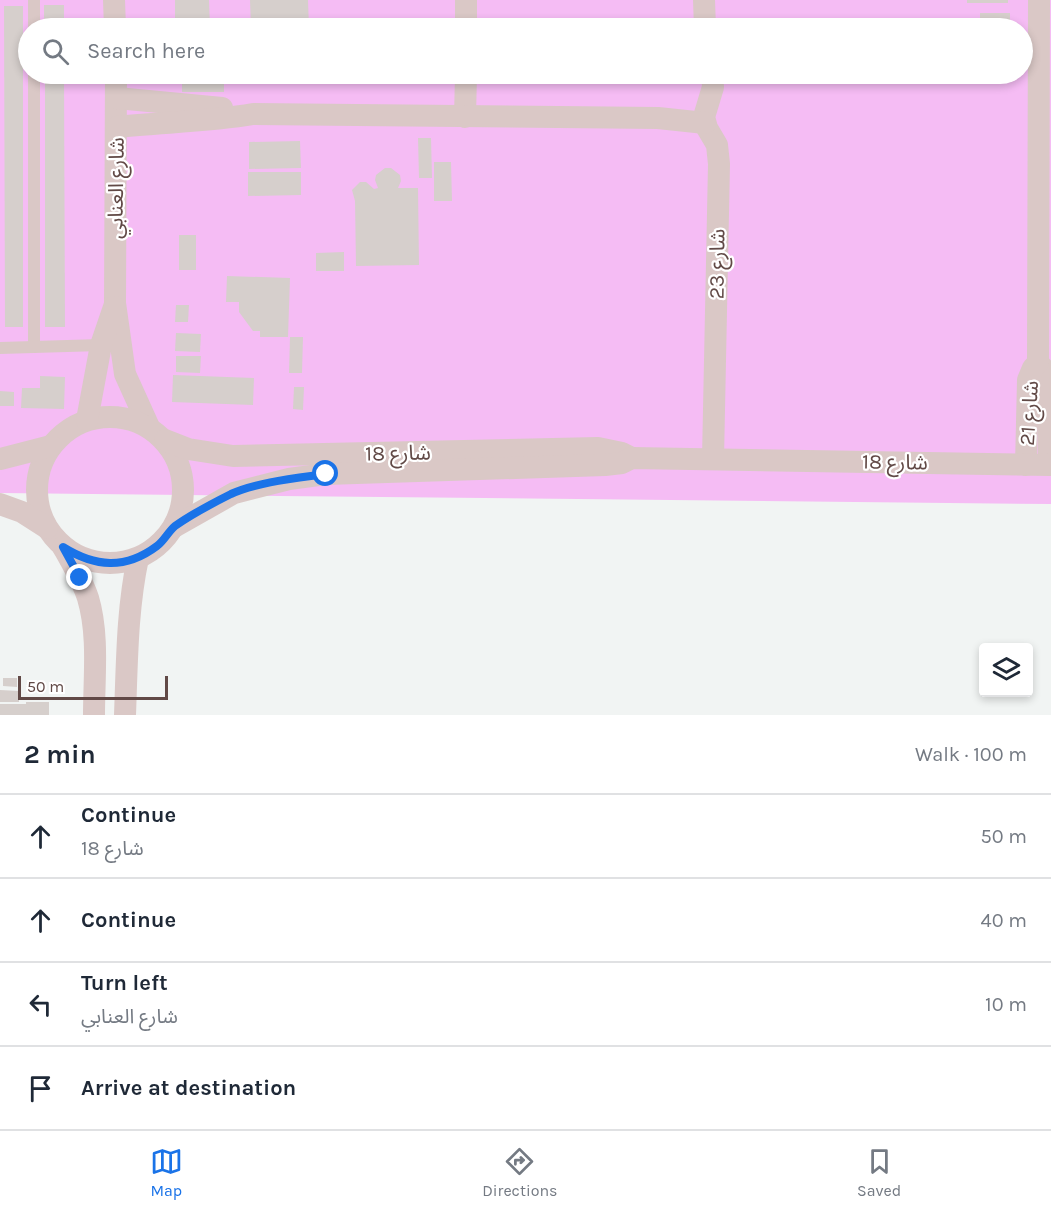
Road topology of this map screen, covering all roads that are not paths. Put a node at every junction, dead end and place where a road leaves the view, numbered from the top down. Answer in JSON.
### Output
{"nodes":[{"id":1,"x":34,"y":0,"type":"edge"},
{"id":2,"x":114,"y":0,"type":"edge"},
{"id":3,"x":466,"y":0,"type":"edge"},
{"id":4,"x":704,"y":0,"type":"edge"},
{"id":5,"x":1039,"y":0,"type":"edge"},
{"id":6,"x":34,"y":18,"type":"edge"},
{"id":7,"x":115,"y":18,"type":"edge"},
{"id":8,"x":466,"y":18,"type":"edge"},
{"id":9,"x":705,"y":18,"type":"edge"},
{"id":10,"x":34,"y":84,"type":"edge"},
{"id":11,"x":116,"y":84,"type":"edge"},
{"id":12,"x":466,"y":84,"type":"edge"},
{"id":13,"x":713,"y":84,"type":"edge"},
{"id":14,"x":117,"y":98,"type":"junction"},
{"id":15,"x":1045,"y":112,"type":"edge"},
{"id":16,"x":253,"y":114,"type":"junction"},
{"id":17,"x":465,"y":117,"type":"junction"},
{"id":18,"x":705,"y":123,"type":"junction"},
{"id":19,"x":117,"y":127,"type":"junction"},
{"id":20,"x":115,"y":303,"type":"junction"},
{"id":21,"x":101,"y":345,"type":"junction"},
{"id":22,"x":34,"y":346,"type":"junction"},
{"id":23,"x":0,"y":348,"type":"edge"},
{"id":24,"x":87,"y":420,"type":"junction"},
{"id":25,"x":157,"y":434,"type":"junction"},
{"id":26,"x":51,"y":446,"type":"junction"},
{"id":27,"x":632,"y":458,"type":"junction"},
{"id":28,"x":0,"y":459,"type":"edge"},
{"id":29,"x":713,"y":459,"type":"junction"},
{"id":30,"x":1042,"y":465,"type":"edge"},
{"id":31,"x":0,"y":504,"type":"edge"},
{"id":32,"x":174,"y":527,"type":"junction"},
{"id":33,"x":47,"y":528,"type":"junction"},
{"id":34,"x":63,"y":547,"type":"junction"},
{"id":35,"x":138,"y":558,"type":"junction"},
{"id":36,"x":94,"y":715,"type":"edge"},
{"id":37,"x":125,"y":715,"type":"edge"}],
"edges":[{"from":1,"to":6,"type":"lane"},
{"from":2,"to":7,"type":"street"},
{"from":3,"to":8,"type":"street"},
{"from":4,"to":9,"type":"street"},
{"from":5,"to":15,"type":"street","name":"شارع 21"},
{"from":10,"to":22,"type":"lane"},
{"from":11,"to":14,"type":"street","name":"شارع العنابي"},
{"from":12,"to":17,"type":"street"},
{"from":13,"to":18,"type":"street"},
{"from":14,"to":16,"type":"street"},
{"from":14,"to":19,"type":"street","name":"شارع العنابي"},
{"from":15,"to":30,"type":"street","name":"شارع 21"},
{"from":16,"to":17,"type":"street"},
{"from":16,"to":19,"type":"street"},
{"from":17,"to":18,"type":"street"},
{"from":18,"to":29,"type":"street","name":"شارع 23"},
{"from":19,"to":20,"type":"street","name":"شارع العنابي"},
{"from":20,"to":21,"type":"street","name":"شارع العنابي"},
{"from":20,"to":25,"type":"street","name":"شارع العنابي"},
{"from":21,"to":22,"type":"lane"},
{"from":21,"to":24,"type":"street","name":"شارع العنابي"},
{"from":22,"to":23,"type":"lane"},
{"from":24,"to":25,"type":"street"},
{"from":24,"to":26,"type":"street"},
{"from":25,"to":27,"type":"street","name":"شارع 18"},
{"from":25,"to":32,"type":"street"},
{"from":26,"to":28,"type":"street"},
{"from":26,"to":33,"type":"street"},
{"from":27,"to":29,"type":"street","name":"شارع 18"},
{"from":27,"to":32,"type":"street","name":"شارع 18"},
{"from":29,"to":30,"type":"street","name":"شارع 18"},
{"from":31,"to":33,"type":"street"},
{"from":32,"to":35,"type":"street"},
{"from":33,"to":34,"type":"street"},
{"from":34,"to":35,"type":"street"},
{"from":34,"to":36,"type":"street"},
{"from":35,"to":37,"type":"street"}]}
